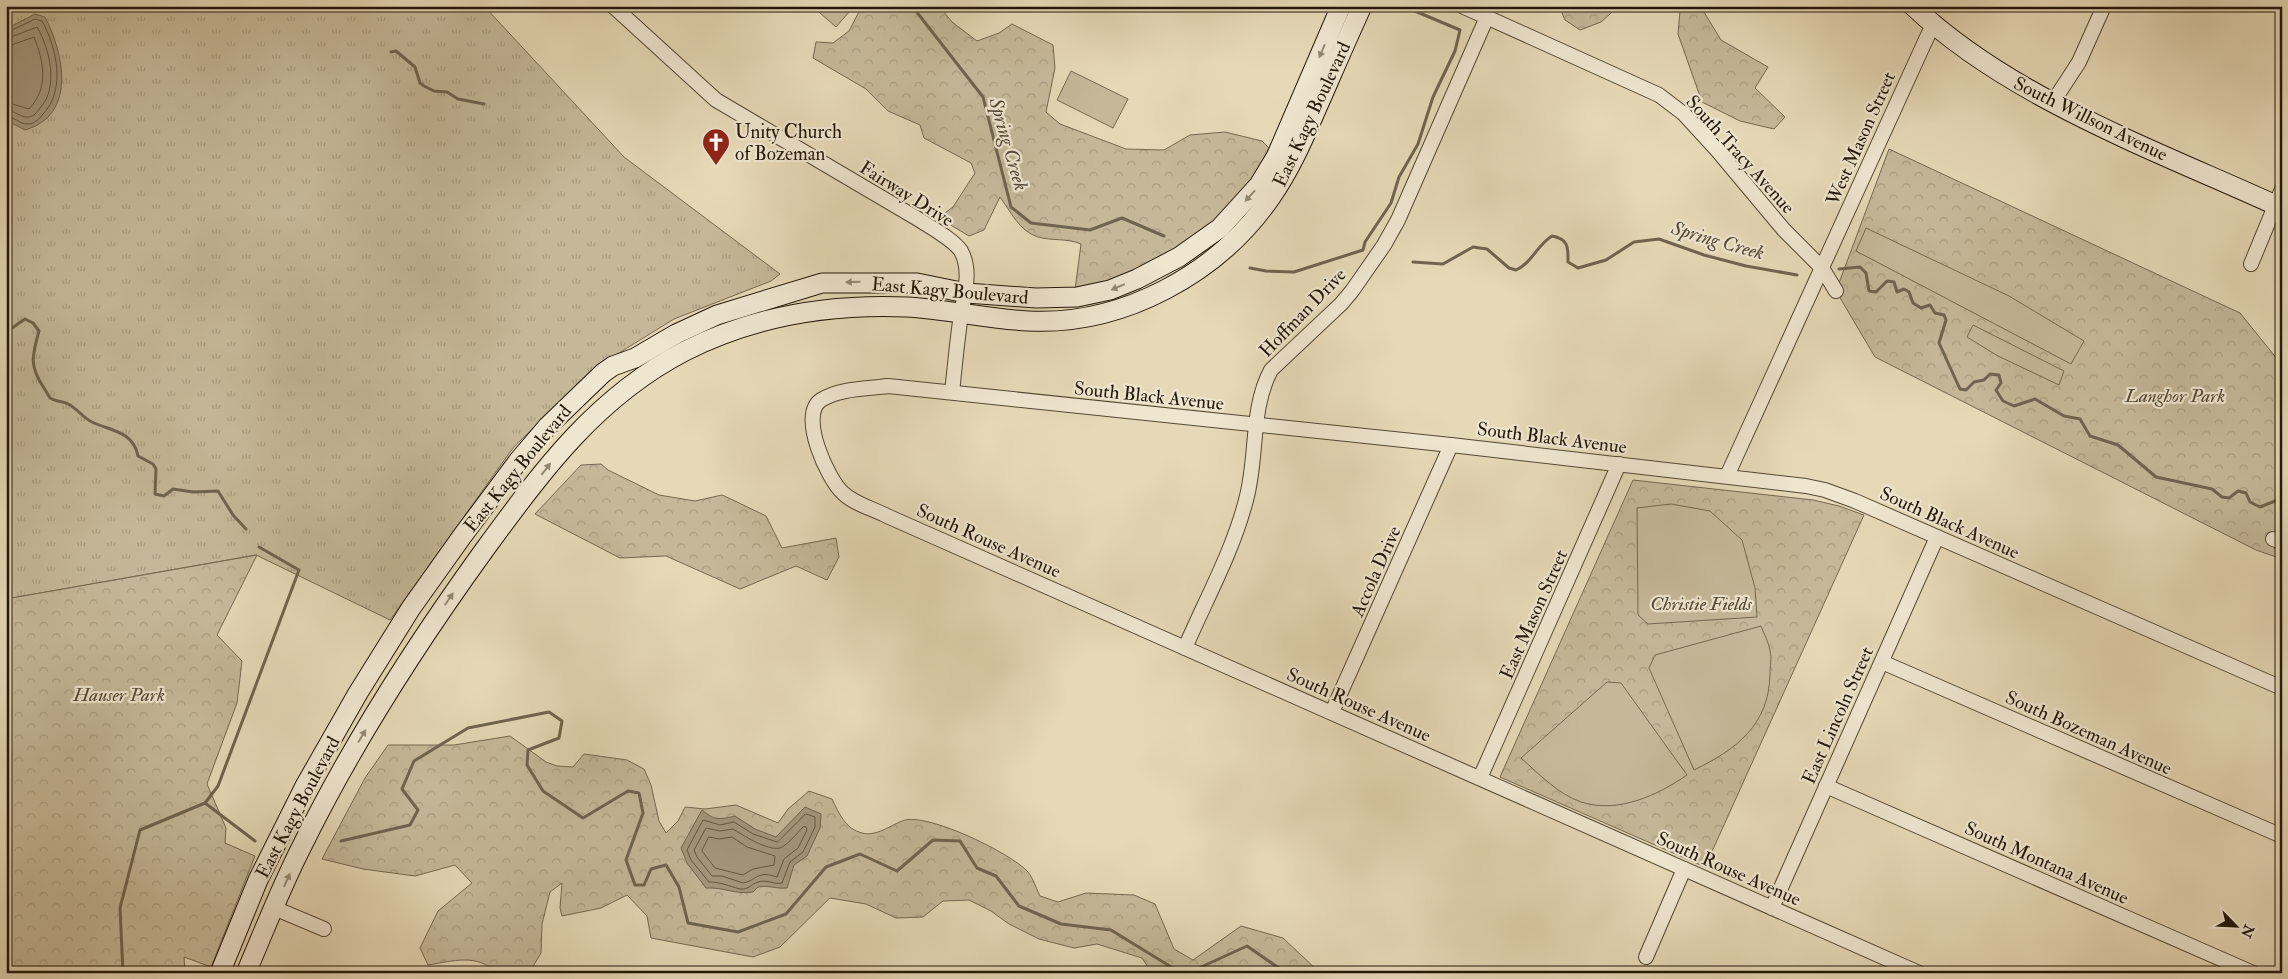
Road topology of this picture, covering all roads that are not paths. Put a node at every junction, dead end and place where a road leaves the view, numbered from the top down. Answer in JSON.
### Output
{"nodes":[{"id":1,"x":613,"y":6,"type":"edge"},
{"id":2,"x":1341,"y":6,"type":"edge"},
{"id":3,"x":1362,"y":6,"type":"edge"},
{"id":4,"x":1462,"y":6,"type":"edge"},
{"id":5,"x":1913,"y":6,"type":"edge"},
{"id":6,"x":2104,"y":6,"type":"edge"},
{"id":7,"x":1487,"y":17,"type":"junction"},
{"id":8,"x":1933,"y":24,"type":"junction"},
{"id":9,"x":2053,"y":102,"type":"junction"},
{"id":10,"x":2279,"y":201,"type":"edge"},
{"id":11,"x":2251,"y":264,"type":"dead end"},
{"id":12,"x":1822,"y":268,"type":"junction"},
{"id":13,"x":1836,"y":291,"type":"dead end"},
{"id":14,"x":966,"y":293,"type":"junction"},
{"id":15,"x":961,"y":314,"type":"junction"},
{"id":16,"x":952,"y":392,"type":"junction"},
{"id":17,"x":1257,"y":426,"type":"junction"},
{"id":18,"x":814,"y":438,"type":"joint"},
{"id":19,"x":1451,"y":445,"type":"junction"},
{"id":20,"x":1620,"y":464,"type":"junction"},
{"id":21,"x":1727,"y":476,"type":"junction"},
{"id":22,"x":1937,"y":537,"type":"junction"},
{"id":23,"x":1185,"y":648,"type":"junction"},
{"id":24,"x":1882,"y":662,"type":"junction"},
{"id":25,"x":2282,"y":688,"type":"edge"},
{"id":26,"x":1332,"y":712,"type":"junction"},
{"id":27,"x":1480,"y":778,"type":"junction"},
{"id":28,"x":1826,"y":786,"type":"junction"},
{"id":29,"x":2282,"y":836,"type":"edge"},
{"id":30,"x":1684,"y":869,"type":"junction"},
{"id":31,"x":274,"y":908,"type":"junction"},
{"id":32,"x":1772,"y":908,"type":"junction"},
{"id":33,"x":324,"y":929,"type":"dead end"},
{"id":34,"x":1646,"y":957,"type":"dead end"},
{"id":35,"x":220,"y":973,"type":"edge"},
{"id":36,"x":246,"y":973,"type":"edge"},
{"id":37,"x":1919,"y":973,"type":"edge"},
{"id":38,"x":2253,"y":973,"type":"edge"}],
"edges":[{"from":1,"to":14,"type":"street","name":"Fairway Drive"},
{"from":2,"to":14,"type":"main road","name":"East Kagy Boulevard","one_way":true},
{"from":3,"to":15,"type":"main road","name":"East Kagy Boulevard"},
{"from":4,"to":7,"type":"street","name":"South Tracy Avenue"},
{"from":5,"to":8,"type":"main road","name":"South Willson Avenue"},
{"from":6,"to":9,"type":"street"},
{"from":7,"to":12,"type":"street","name":"South Tracy Avenue"},
{"from":7,"to":17,"type":"street","name":"Hoffman Drive"},
{"from":8,"to":9,"type":"main road","name":"South Willson Avenue"},
{"from":8,"to":12,"type":"street","name":"West Mason Street"},
{"from":9,"to":10,"type":"main road","name":"South Willson Avenue"},
{"from":10,"to":11,"type":"street"},
{"from":12,"to":13,"type":"street","name":"South Tracy Avenue"},
{"from":12,"to":21,"type":"street"},
{"from":14,"to":15,"type":"street","name":"Fairway Drive"},
{"from":14,"to":35,"type":"main road","name":"East Kagy Boulevard","one_way":true},
{"from":15,"to":16,"type":"street","name":"Fairway Drive"},
{"from":31,"to":15,"type":"main road","name":"East Kagy Boulevard","one_way":true},
{"from":16,"to":17,"type":"street","name":"South Black Avenue"},
{"from":16,"to":18,"type":"street","name":"South Black Avenue"},
{"from":17,"to":19,"type":"street","name":"South Black Avenue"},
{"from":17,"to":23,"type":"street","name":"Hoffman Drive"},
{"from":18,"to":23,"type":"street","name":"South Rouse Avenue"},
{"from":19,"to":20,"type":"street","name":"South Black Avenue"},
{"from":19,"to":26,"type":"street","name":"Accola Drive"},
{"from":20,"to":21,"type":"street","name":"South Black Avenue"},
{"from":20,"to":27,"type":"street","name":"East Mason Street"},
{"from":21,"to":22,"type":"street","name":"South Black Avenue"},
{"from":22,"to":24,"type":"street","name":"East Lincoln Street"},
{"from":22,"to":25,"type":"street","name":"South Black Avenue"},
{"from":23,"to":26,"type":"street","name":"South Rouse Avenue"},
{"from":24,"to":28,"type":"street","name":"East Lincoln Street"},
{"from":24,"to":29,"type":"street","name":"South Bozeman Avenue"},
{"from":26,"to":27,"type":"street","name":"South Rouse Avenue"},
{"from":27,"to":30,"type":"street","name":"South Rouse Avenue"},
{"from":28,"to":32,"type":"street","name":"East Lincoln Street"},
{"from":28,"to":38,"type":"street","name":"South Montana Avenue"},
{"from":30,"to":32,"type":"street","name":"South Rouse Avenue"},
{"from":30,"to":34,"type":"street"},
{"from":31,"to":33,"type":"street"},
{"from":31,"to":36,"type":"main road","name":"East Kagy Boulevard"},
{"from":32,"to":37,"type":"street","name":"South Rouse Avenue"}]}
